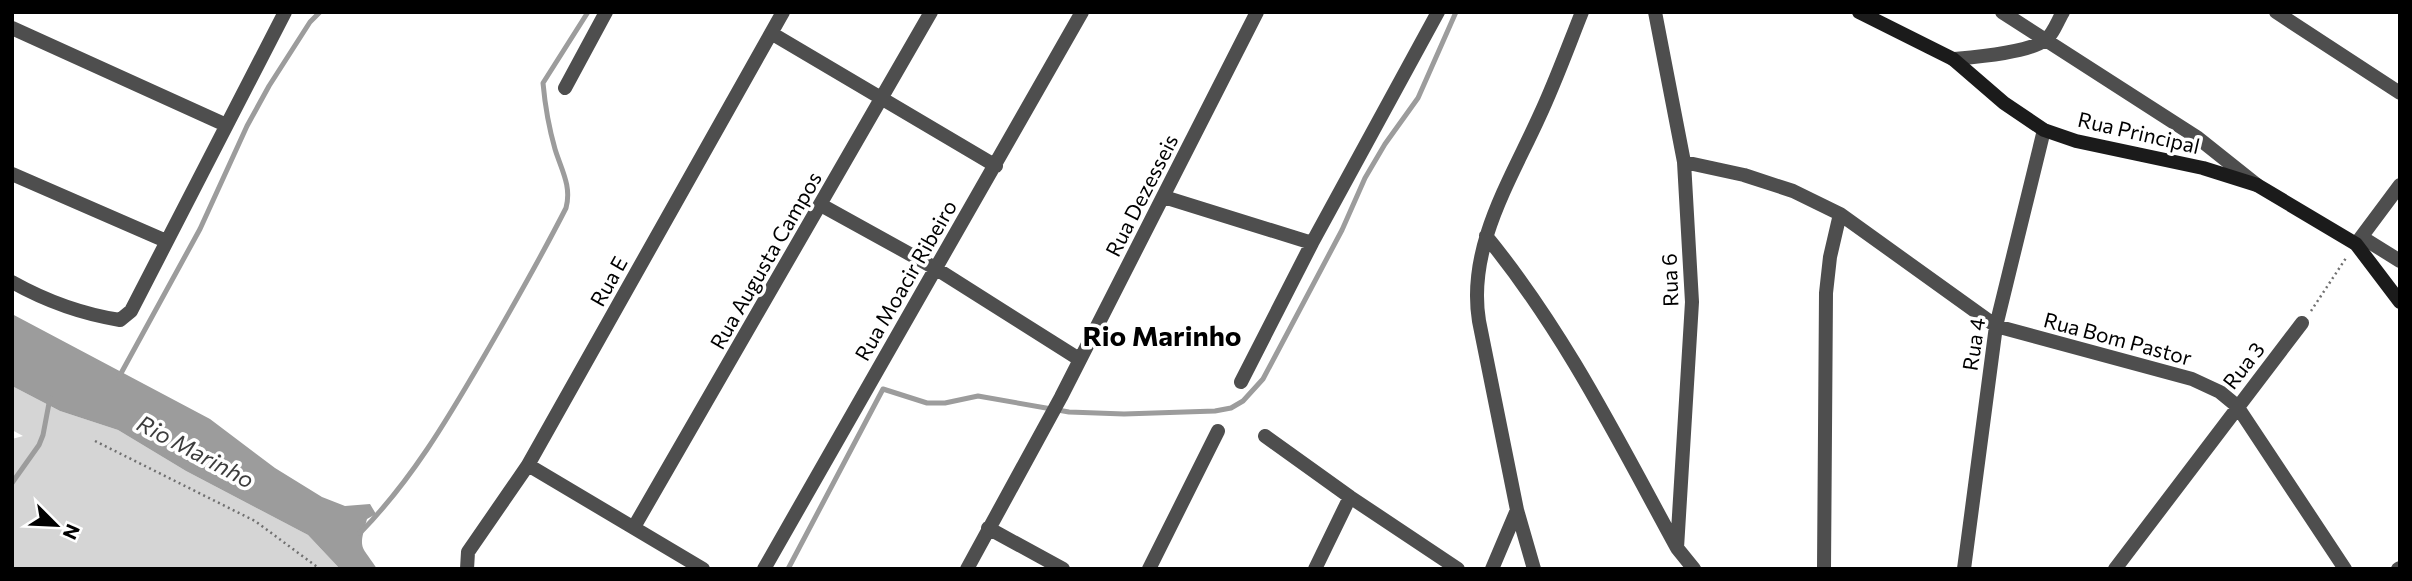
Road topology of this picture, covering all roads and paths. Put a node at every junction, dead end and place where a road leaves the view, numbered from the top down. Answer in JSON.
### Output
{"nodes":[{"id":1,"x":285,"y":12,"type":"edge"},
{"id":2,"x":606,"y":12,"type":"edge"},
{"id":3,"x":783,"y":12,"type":"edge"},
{"id":4,"x":931,"y":12,"type":"edge"},
{"id":5,"x":1082,"y":12,"type":"edge"},
{"id":6,"x":1257,"y":12,"type":"edge"},
{"id":7,"x":1438,"y":12,"type":"edge"},
{"id":8,"x":1582,"y":12,"type":"edge"},
{"id":9,"x":1655,"y":12,"type":"edge"},
{"id":10,"x":1859,"y":12,"type":"edge"},
{"id":11,"x":2002,"y":12,"type":"edge"},
{"id":12,"x":2063,"y":12,"type":"edge"},
{"id":13,"x":2276,"y":12,"type":"edge"},
{"id":14,"x":12,"y":28,"type":"edge"},
{"id":15,"x":771,"y":33,"type":"junction"},
{"id":16,"x":2046,"y":40,"type":"junction"},
{"id":17,"x":1954,"y":59,"type":"junction"},
{"id":18,"x":565,"y":88,"type":"dead end"},
{"id":19,"x":2400,"y":93,"type":"edge"},
{"id":20,"x":883,"y":97,"type":"junction"},
{"id":21,"x":226,"y":125,"type":"junction"},
{"id":22,"x":2044,"y":130,"type":"junction"},
{"id":23,"x":1684,"y":162,"type":"junction"},
{"id":24,"x":996,"y":166,"type":"junction"},
{"id":25,"x":12,"y":174,"type":"edge"},
{"id":26,"x":2257,"y":185,"type":"junction"},
{"id":27,"x":2400,"y":185,"type":"edge"},
{"id":28,"x":1164,"y":197,"type":"junction"},
{"id":29,"x":821,"y":205,"type":"junction"},
{"id":30,"x":1840,"y":214,"type":"junction"},
{"id":31,"x":1486,"y":236,"type":"junction"},
{"id":32,"x":166,"y":241,"type":"junction"},
{"id":33,"x":2359,"y":241,"type":"junction"},
{"id":34,"x":1312,"y":243,"type":"junction"},
{"id":35,"x":2400,"y":261,"type":"edge"},
{"id":36,"x":935,"y":268,"type":"junction"},
{"id":37,"x":12,"y":282,"type":"edge"},
{"id":38,"x":2400,"y":302,"type":"edge"},
{"id":39,"x":2302,"y":323,"type":"joint"},
{"id":40,"x":1996,"y":326,"type":"junction"},
{"id":41,"x":1079,"y":359,"type":"junction"},
{"id":42,"x":1241,"y":382,"type":"dead end"},
{"id":43,"x":2237,"y":406,"type":"junction"},
{"id":44,"x":1218,"y":430,"type":"dead end"},
{"id":45,"x":1265,"y":436,"type":"dead end"},
{"id":46,"x":94,"y":441,"type":"dead end"},
{"id":47,"x":528,"y":465,"type":"junction"},
{"id":48,"x":1350,"y":497,"type":"junction"},
{"id":49,"x":1517,"y":510,"type":"junction"},
{"id":50,"x":634,"y":527,"type":"junction"},
{"id":51,"x":988,"y":528,"type":"junction"},
{"id":52,"x":1677,"y":548,"type":"junction"},
{"id":53,"x":466,"y":567,"type":"edge"},
{"id":54,"x":320,"y":569,"type":"edge"},
{"id":55,"x":703,"y":569,"type":"edge"},
{"id":56,"x":764,"y":569,"type":"edge"},
{"id":57,"x":967,"y":569,"type":"edge"},
{"id":58,"x":1063,"y":569,"type":"edge"},
{"id":59,"x":1149,"y":569,"type":"edge"},
{"id":60,"x":1315,"y":569,"type":"edge"},
{"id":61,"x":1458,"y":569,"type":"edge"},
{"id":62,"x":1492,"y":569,"type":"edge"},
{"id":63,"x":1534,"y":569,"type":"edge"},
{"id":64,"x":1693,"y":569,"type":"edge"},
{"id":65,"x":1824,"y":569,"type":"edge"},
{"id":66,"x":1964,"y":569,"type":"edge"},
{"id":67,"x":2115,"y":569,"type":"edge"},
{"id":68,"x":2345,"y":569,"type":"edge"}],
"edges":[{"from":1,"to":21,"type":"street"},
{"from":2,"to":18,"type":"street"},
{"from":3,"to":15,"type":"street","name":"Rua E"},
{"from":4,"to":20,"type":"street","name":"Rua Augusta Campos"},
{"from":5,"to":24,"type":"street","name":"Rua Moacir Ribeiro"},
{"from":6,"to":28,"type":"street","name":"Rua Dezesseis"},
{"from":7,"to":34,"type":"street"},
{"from":8,"to":31,"type":"street"},
{"from":9,"to":23,"type":"street","name":"Rua 6"},
{"from":10,"to":17,"type":"main road","name":"Rua Principal"},
{"from":11,"to":16,"type":"street"},
{"from":12,"to":16,"type":"street"},
{"from":13,"to":19,"type":"street"},
{"from":14,"to":21,"type":"street"},
{"from":15,"to":20,"type":"street"},
{"from":15,"to":47,"type":"street","name":"Rua E"},
{"from":16,"to":17,"type":"street"},
{"from":16,"to":26,"type":"street"},
{"from":17,"to":22,"type":"main road","name":"Rua Principal"},
{"from":20,"to":24,"type":"street"},
{"from":20,"to":29,"type":"street","name":"Rua Augusta Campos"},
{"from":21,"to":32,"type":"street"},
{"from":22,"to":26,"type":"main road","name":"Rua Principal"},
{"from":22,"to":40,"type":"street","name":"Rua 4"},
{"from":23,"to":30,"type":"street"},
{"from":23,"to":52,"type":"street","name":"Rua 6"},
{"from":24,"to":36,"type":"street","name":"Rua Moacir Ribeiro"},
{"from":25,"to":32,"type":"street"},
{"from":26,"to":33,"type":"main road","name":"Rua Principal"},
{"from":27,"to":33,"type":"street"},
{"from":28,"to":34,"type":"street"},
{"from":28,"to":41,"type":"street","name":"Rua Dezesseis"},
{"from":29,"to":36,"type":"street"},
{"from":29,"to":50,"type":"street","name":"Rua Augusta Campos"},
{"from":30,"to":40,"type":"street"},
{"from":30,"to":65,"type":"street"},
{"from":31,"to":49,"type":"street"},
{"from":31,"to":52,"type":"street"},
{"from":32,"to":37,"type":"street"},
{"from":33,"to":35,"type":"street"},
{"from":33,"to":38,"type":"main road","name":"Rua Principal"},
{"from":33,"to":39,"type":"path"},
{"from":34,"to":42,"type":"street"},
{"from":36,"to":41,"type":"street"},
{"from":36,"to":56,"type":"street","name":"Rua Moacir Ribeiro"},
{"from":39,"to":43,"type":"street","name":"Rua 3"},
{"from":40,"to":43,"type":"street","name":"Rua Bom Pastor"},
{"from":40,"to":66,"type":"street","name":"Rua 4"},
{"from":41,"to":51,"type":"street","name":"Rua Dezesseis"},
{"from":43,"to":67,"type":"street","name":"Rua 3"},
{"from":43,"to":68,"type":"street","name":"Rua Bom Pastor"},
{"from":44,"to":59,"type":"street"},
{"from":45,"to":48,"type":"street"},
{"from":46,"to":54,"type":"path"},
{"from":47,"to":50,"type":"street"},
{"from":47,"to":53,"type":"street","name":"Rua E"},
{"from":48,"to":60,"type":"street"},
{"from":48,"to":61,"type":"street"},
{"from":49,"to":62,"type":"street"},
{"from":49,"to":63,"type":"street"},
{"from":50,"to":55,"type":"street"},
{"from":51,"to":57,"type":"street","name":"Rua Dezesseis"},
{"from":51,"to":58,"type":"street"},
{"from":52,"to":64,"type":"street"}]}
